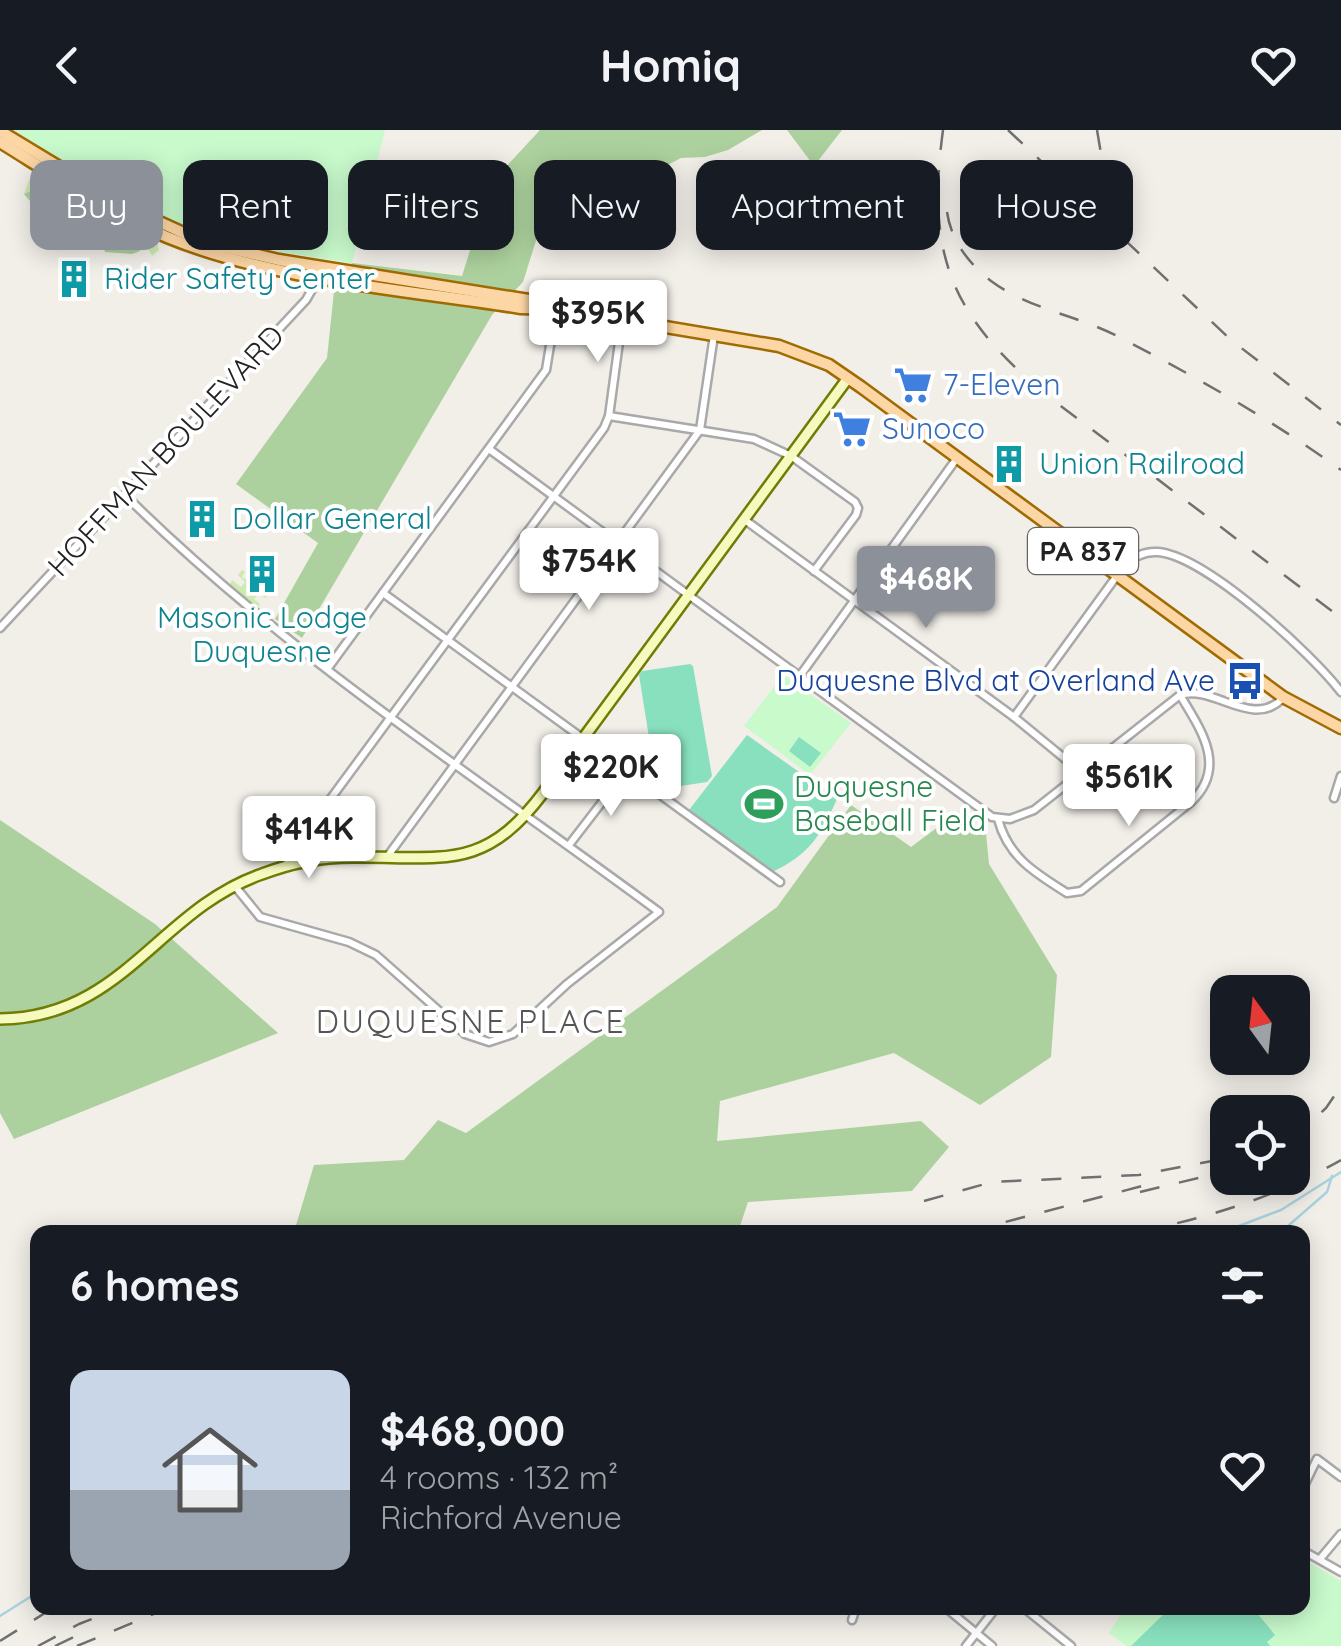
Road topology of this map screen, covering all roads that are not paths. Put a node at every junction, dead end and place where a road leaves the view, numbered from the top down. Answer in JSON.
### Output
{"nodes":[{"id":1,"x":0,"y":131,"type":"edge"},
{"id":2,"x":0,"y":142,"type":"edge"},
{"id":3,"x":317,"y":271,"type":"junction"},
{"id":4,"x":556,"y":309,"type":"junction"},
{"id":5,"x":622,"y":320,"type":"junction"},
{"id":6,"x":714,"y":334,"type":"junction"},
{"id":7,"x":848,"y":378,"type":"junction"},
{"id":8,"x":609,"y":416,"type":"junction"},
{"id":9,"x":700,"y":430,"type":"junction"},
{"id":10,"x":488,"y":449,"type":"junction"},
{"id":11,"x":791,"y":456,"type":"junction"},
{"id":12,"x":957,"y":458,"type":"junction"},
{"id":13,"x":125,"y":495,"type":"junction"},
{"id":14,"x":552,"y":496,"type":"junction"},
{"id":15,"x":745,"y":520,"type":"junction"},
{"id":16,"x":618,"y":543,"type":"junction"},
{"id":17,"x":814,"y":572,"type":"junction"},
{"id":18,"x":1116,"y":575,"type":"junction"},
{"id":19,"x":383,"y":593,"type":"junction"},
{"id":20,"x":690,"y":596,"type":"junction"},
{"id":21,"x":853,"y":600,"type":"junction"},
{"id":22,"x":0,"y":628,"type":"edge"},
{"id":23,"x":447,"y":640,"type":"junction"},
{"id":24,"x":328,"y":668,"type":"junction"},
{"id":25,"x":799,"y":677,"type":"junction"},
{"id":26,"x":512,"y":688,"type":"junction"},
{"id":27,"x":1341,"y":692,"type":"edge"},
{"id":28,"x":1180,"y":694,"type":"junction"},
{"id":29,"x":1284,"y":697,"type":"junction"},
{"id":30,"x":392,"y":716,"type":"junction"},
{"id":31,"x":1014,"y":717,"type":"junction"},
{"id":32,"x":1341,"y":728,"type":"edge"},
{"id":33,"x":583,"y":739,"type":"junction"},
{"id":34,"x":456,"y":762,"type":"junction"},
{"id":35,"x":626,"y":771,"type":"junction"},
{"id":36,"x":1081,"y":772,"type":"junction"},
{"id":37,"x":1341,"y":776,"type":"edge"},
{"id":38,"x":1334,"y":798,"type":"dead end"},
{"id":39,"x":526,"y":814,"type":"junction"},
{"id":40,"x":998,"y":819,"type":"junction"},
{"id":41,"x":568,"y":845,"type":"junction"},
{"id":42,"x":387,"y":858,"type":"junction"},
{"id":43,"x":285,"y":866,"type":"junction"},
{"id":44,"x":780,"y":882,"type":"dead end"},
{"id":45,"x":234,"y":885,"type":"junction"},
{"id":46,"x":0,"y":1020,"type":"edge"},
{"id":47,"x":1310,"y":1473,"type":"edge"},
{"id":48,"x":1341,"y":1477,"type":"edge"},
{"id":49,"x":1341,"y":1534,"type":"edge"},
{"id":50,"x":1310,"y":1554,"type":"edge"},
{"id":51,"x":1320,"y":1560,"type":"junction"},
{"id":52,"x":1341,"y":1572,"type":"edge"},
{"id":53,"x":854,"y":1615,"type":"edge"},
{"id":54,"x":954,"y":1615,"type":"edge"},
{"id":55,"x":990,"y":1615,"type":"edge"},
{"id":56,"x":1033,"y":1615,"type":"edge"},
{"id":57,"x":852,"y":1620,"type":"dead end"},
{"id":58,"x":976,"y":1633,"type":"junction"},
{"id":59,"x":966,"y":1646,"type":"edge"},
{"id":60,"x":992,"y":1646,"type":"edge"},
{"id":61,"x":1071,"y":1646,"type":"edge"}],
"edges":[{"from":1,"to":3,"type":"main road","number":"PA 837"},
{"from":2,"to":3,"type":"main road","number":"PA 837"},
{"from":3,"to":4,"type":"main road","number":"PA 837"},
{"from":3,"to":13,"type":"street","name":"HOFFMAN BOULEVARD"},
{"from":4,"to":5,"type":"main road","number":"PA 837"},
{"from":4,"to":10,"type":"street"},
{"from":5,"to":6,"type":"main road","number":"PA 837"},
{"from":5,"to":8,"type":"street"},
{"from":6,"to":7,"type":"main road","number":"PA 837"},
{"from":6,"to":9,"type":"street"},
{"from":7,"to":11,"type":"street"},
{"from":7,"to":12,"type":"main road","number":"PA 837"},
{"from":8,"to":9,"type":"street"},
{"from":8,"to":14,"type":"street"},
{"from":9,"to":11,"type":"street"},
{"from":9,"to":16,"type":"street"},
{"from":10,"to":14,"type":"street"},
{"from":10,"to":19,"type":"street"},
{"from":11,"to":15,"type":"street"},
{"from":11,"to":17,"type":"street"},
{"from":12,"to":18,"type":"main road","number":"PA 837"},
{"from":12,"to":21,"type":"street"},
{"from":13,"to":22,"type":"street","name":"HOFFMAN BOULEVARD"},
{"from":13,"to":24,"type":"street"},
{"from":14,"to":16,"type":"street"},
{"from":14,"to":23,"type":"street"},
{"from":15,"to":17,"type":"street"},
{"from":15,"to":20,"type":"street"},
{"from":16,"to":20,"type":"street"},
{"from":16,"to":26,"type":"street"},
{"from":17,"to":21,"type":"street"},
{"from":18,"to":27,"type":"street"},
{"from":18,"to":29,"type":"main road","number":"PA 837"},
{"from":18,"to":31,"type":"street"},
{"from":19,"to":23,"type":"street"},
{"from":19,"to":24,"type":"street"},
{"from":20,"to":25,"type":"street"},
{"from":20,"to":33,"type":"street"},
{"from":21,"to":25,"type":"street"},
{"from":21,"to":31,"type":"street"},
{"from":23,"to":26,"type":"street"},
{"from":23,"to":30,"type":"street"},
{"from":24,"to":30,"type":"street"},
{"from":25,"to":40,"type":"street"},
{"from":26,"to":33,"type":"street"},
{"from":26,"to":34,"type":"street"},
{"from":28,"to":29,"type":"street"},
{"from":28,"to":36,"type":"street"},
{"from":28,"to":40,"type":"street"},
{"from":29,"to":32,"type":"main road","number":"PA 837"},
{"from":30,"to":34,"type":"street"},
{"from":30,"to":43,"type":"street"},
{"from":31,"to":36,"type":"street"},
{"from":33,"to":35,"type":"street"},
{"from":33,"to":39,"type":"street"},
{"from":34,"to":39,"type":"street"},
{"from":34,"to":42,"type":"street"},
{"from":35,"to":41,"type":"street"},
{"from":35,"to":44,"type":"street"},
{"from":36,"to":40,"type":"street"},
{"from":37,"to":38,"type":"street"},
{"from":39,"to":41,"type":"street"},
{"from":39,"to":42,"type":"street"},
{"from":41,"to":45,"type":"street"},
{"from":42,"to":43,"type":"street"},
{"from":43,"to":45,"type":"street"},
{"from":45,"to":46,"type":"street"},
{"from":47,"to":48,"type":"street"},
{"from":49,"to":51,"type":"street"},
{"from":50,"to":51,"type":"street"},
{"from":51,"to":52,"type":"street"},
{"from":53,"to":57,"type":"street"},
{"from":54,"to":58,"type":"street"},
{"from":55,"to":58,"type":"street"},
{"from":56,"to":61,"type":"street"},
{"from":58,"to":59,"type":"street"},
{"from":58,"to":60,"type":"street"}]}
